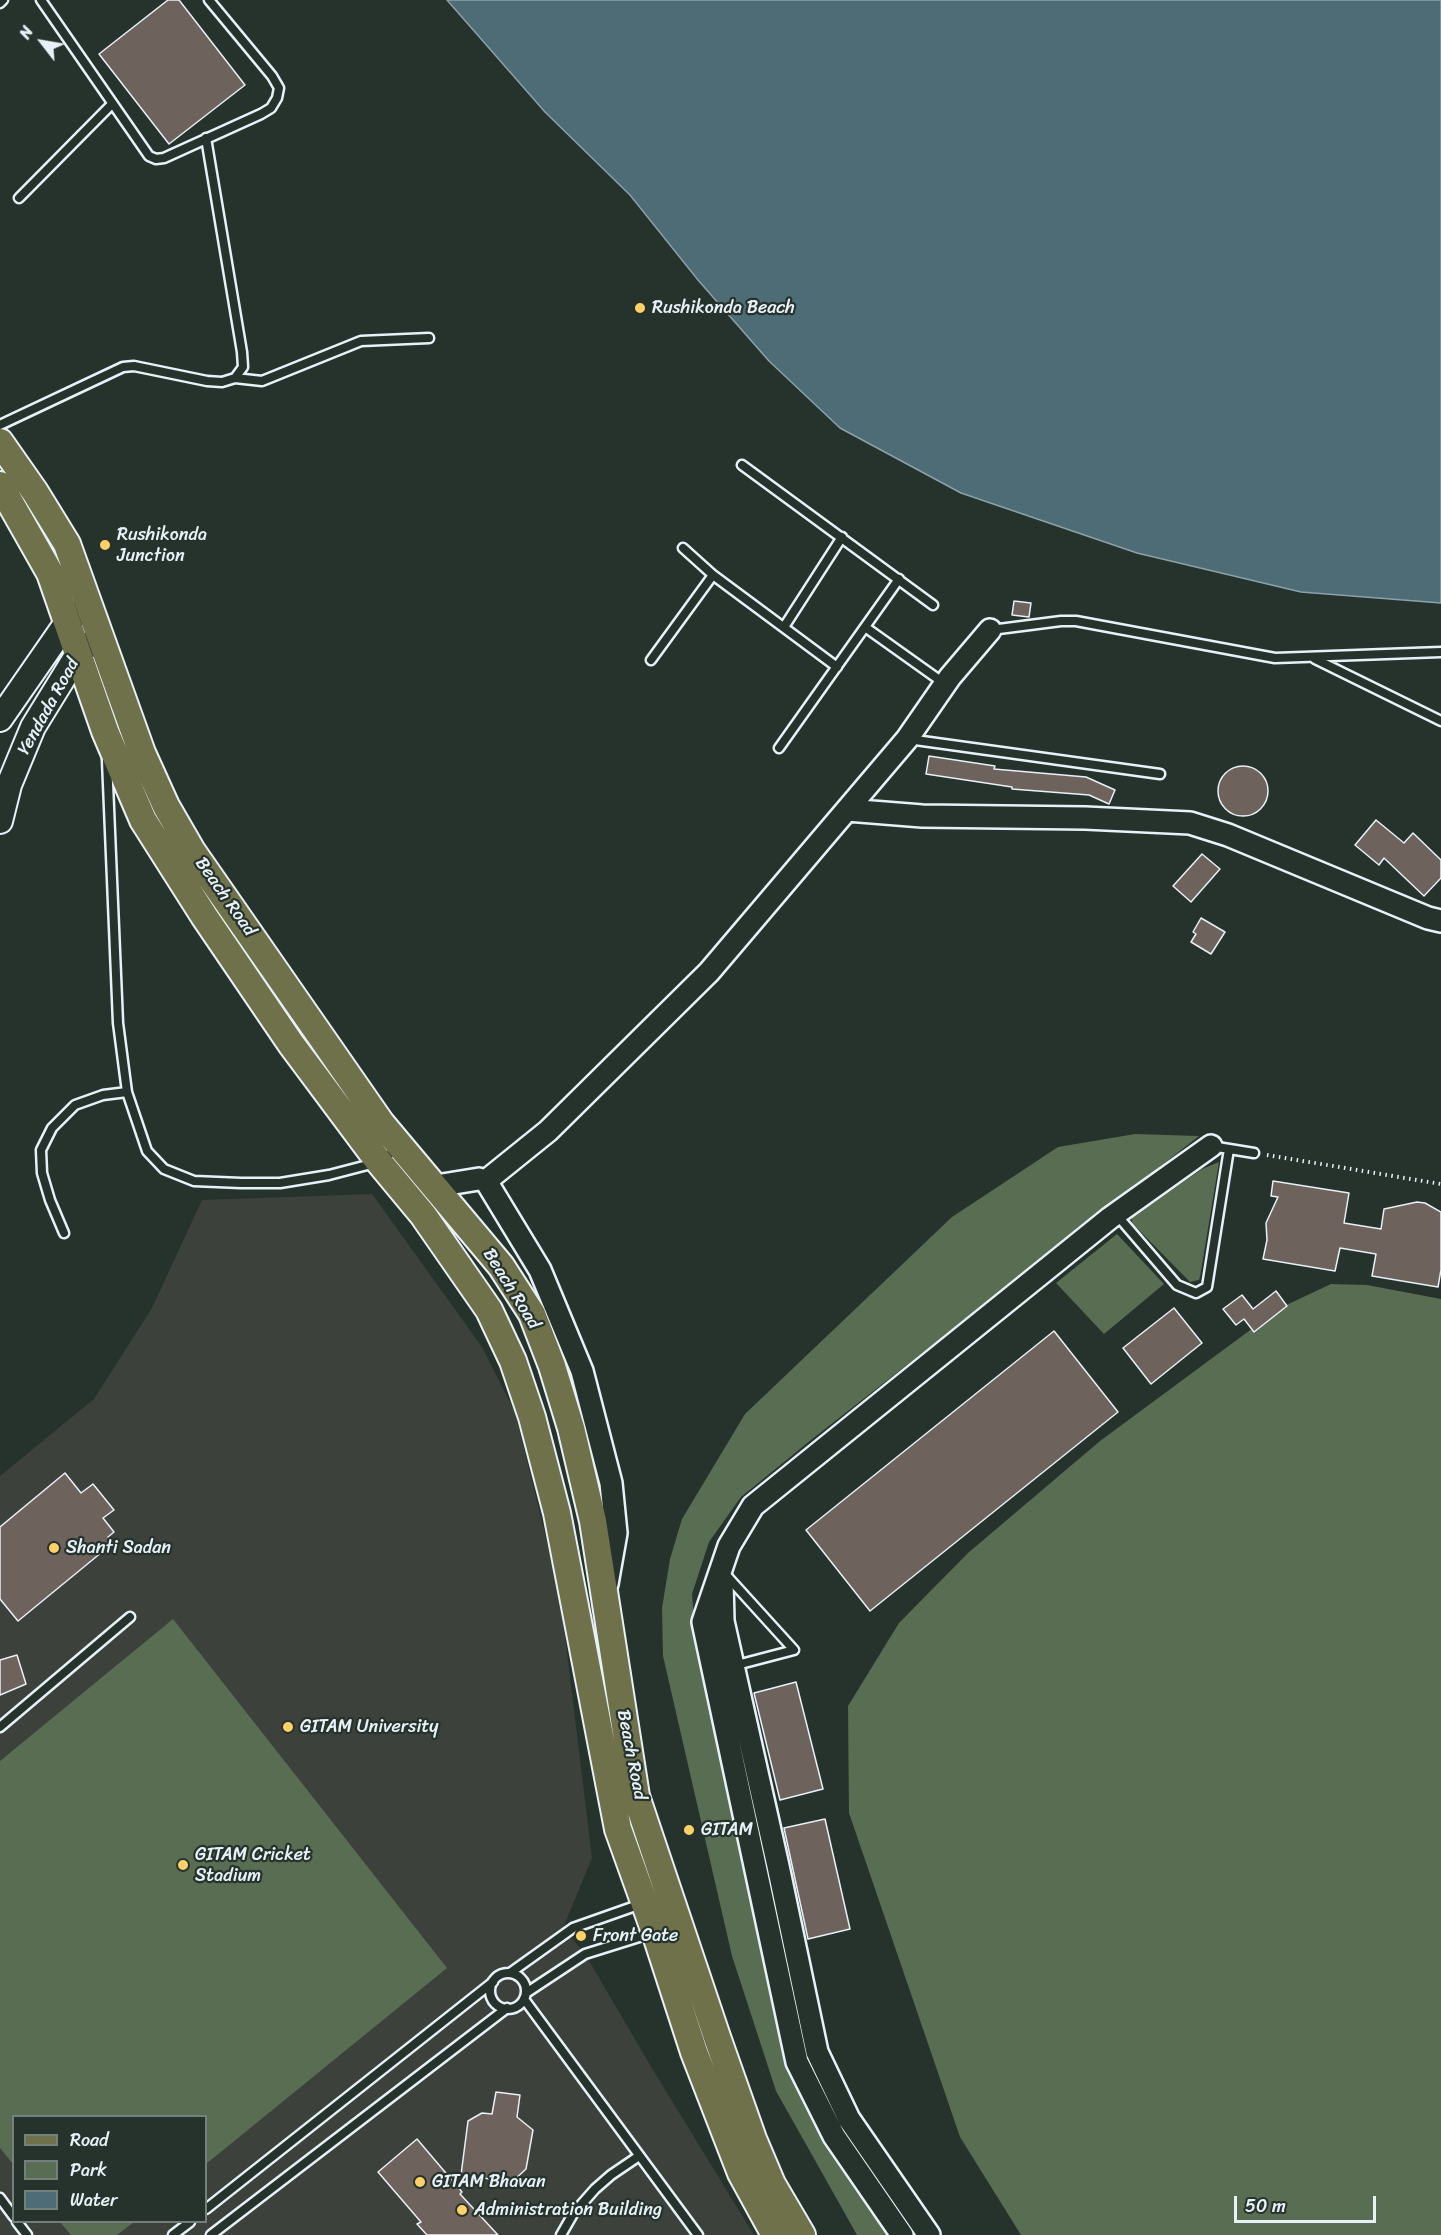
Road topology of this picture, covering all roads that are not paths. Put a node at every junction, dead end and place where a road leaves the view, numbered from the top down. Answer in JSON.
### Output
{"nodes":[{"id":1,"x":41,"y":0,"type":"edge"},
{"id":2,"x":209,"y":0,"type":"edge"},
{"id":3,"x":112,"y":104,"type":"junction"},
{"id":4,"x":206,"y":138,"type":"junction"},
{"id":5,"x":19,"y":198,"type":"dead end"},
{"id":6,"x":429,"y":338,"type":"dead end"},
{"id":7,"x":235,"y":378,"type":"junction"},
{"id":8,"x":0,"y":425,"type":"edge"},
{"id":9,"x":0,"y":442,"type":"edge"},
{"id":10,"x":742,"y":465,"type":"dead end"},
{"id":11,"x":0,"y":485,"type":"edge"},
{"id":12,"x":842,"y":537,"type":"junction"},
{"id":13,"x":682,"y":548,"type":"dead end"},
{"id":14,"x":713,"y":575,"type":"junction"},
{"id":15,"x":899,"y":579,"type":"junction"},
{"id":16,"x":933,"y":605,"type":"dead end"},
{"id":17,"x":89,"y":606,"type":"junction"},
{"id":18,"x":68,"y":621,"type":"junction"},
{"id":19,"x":784,"y":627,"type":"junction"},
{"id":20,"x":865,"y":627,"type":"junction"},
{"id":21,"x":990,"y":630,"type":"joint"},
{"id":22,"x":99,"y":635,"type":"junction"},
{"id":23,"x":1441,"y":652,"type":"edge"},
{"id":24,"x":78,"y":654,"type":"junction"},
{"id":25,"x":1312,"y":658,"type":"junction"},
{"id":26,"x":651,"y":660,"type":"dead end"},
{"id":27,"x":837,"y":667,"type":"junction"},
{"id":28,"x":945,"y":684,"type":"junction"},
{"id":29,"x":0,"y":719,"type":"edge"},
{"id":30,"x":1441,"y":721,"type":"edge"},
{"id":31,"x":105,"y":731,"type":"junction"},
{"id":32,"x":908,"y":739,"type":"junction"},
{"id":33,"x":779,"y":748,"type":"dead end"},
{"id":34,"x":1160,"y":774,"type":"dead end"},
{"id":35,"x":847,"y":810,"type":"junction"},
{"id":36,"x":0,"y":821,"type":"edge"},
{"id":37,"x":1441,"y":921,"type":"edge"},
{"id":38,"x":127,"y":1092,"type":"junction"},
{"id":39,"x":400,"y":1147,"type":"junction"},
{"id":40,"x":1220,"y":1148,"type":"junction"},
{"id":41,"x":1254,"y":1153,"type":"road end"},
{"id":42,"x":379,"y":1162,"type":"junction"},
{"id":43,"x":486,"y":1181,"type":"junction"},
{"id":44,"x":436,"y":1186,"type":"junction"},
{"id":45,"x":1115,"y":1214,"type":"junction"},
{"id":46,"x":64,"y":1233,"type":"dead end"},
{"id":47,"x":722,"y":1570,"type":"junction"},
{"id":48,"x":605,"y":1594,"type":"junction"},
{"id":49,"x":130,"y":1617,"type":"dead end"},
{"id":50,"x":733,"y":1666,"type":"junction"},
{"id":51,"x":0,"y":1727,"type":"edge"},
{"id":52,"x":645,"y":1903,"type":"junction"},
{"id":53,"x":655,"y":1932,"type":"junction"},
{"id":54,"x":510,"y":1973,"type":"junction"},
{"id":55,"x":493,"y":1982,"type":"junction"},
{"id":56,"x":525,"y":1996,"type":"junction"},
{"id":57,"x":507,"y":2008,"type":"junction"},
{"id":58,"x":639,"y":2156,"type":"junction"},
{"id":59,"x":0,"y":2198,"type":"edge"},
{"id":60,"x":207,"y":2208,"type":"edge"},
{"id":61,"x":12,"y":2214,"type":"edge"},
{"id":62,"x":18,"y":2223,"type":"edge"},
{"id":63,"x":189,"y":2223,"type":"edge"},
{"id":64,"x":27,"y":2235,"type":"edge"},
{"id":65,"x":173,"y":2235,"type":"edge"},
{"id":66,"x":211,"y":2235,"type":"edge"},
{"id":67,"x":561,"y":2235,"type":"edge"},
{"id":68,"x":698,"y":2235,"type":"edge"},
{"id":69,"x":775,"y":2235,"type":"edge"},
{"id":70,"x":802,"y":2235,"type":"edge"},
{"id":71,"x":902,"y":2235,"type":"edge"},
{"id":72,"x":929,"y":2235,"type":"edge"}],
"edges":[{"from":1,"to":3,"type":"lane"},
{"from":2,"to":4,"type":"lane"},
{"from":3,"to":4,"type":"lane"},
{"from":3,"to":5,"type":"lane"},
{"from":4,"to":7,"type":"lane"},
{"from":6,"to":7,"type":"lane"},
{"from":7,"to":8,"type":"lane"},
{"from":9,"to":17,"type":"main road","name":"Beach Road"},
{"from":10,"to":12,"type":"lane"},
{"from":11,"to":18,"type":"main road"},
{"from":12,"to":15,"type":"lane"},
{"from":12,"to":19,"type":"lane"},
{"from":13,"to":14,"type":"lane"},
{"from":14,"to":19,"type":"lane"},
{"from":14,"to":26,"type":"lane"},
{"from":15,"to":16,"type":"lane"},
{"from":15,"to":20,"type":"lane"},
{"from":17,"to":18,"type":"main road","name":"Yendada Road"},
{"from":17,"to":22,"type":"main road","name":"Beach Road"},
{"from":18,"to":24,"type":"main road"},
{"from":18,"to":29,"type":"main road","name":"Yendada Road"},
{"from":19,"to":27,"type":"lane"},
{"from":20,"to":27,"type":"lane"},
{"from":20,"to":28,"type":"lane"},
{"from":21,"to":25,"type":"lane"},
{"from":21,"to":28,"type":"street"},
{"from":22,"to":24,"type":"main road","name":"Yendada Road"},
{"from":22,"to":39,"type":"main road","name":"Beach Road"},
{"from":23,"to":25,"type":"lane"},
{"from":24,"to":31,"type":"main road"},
{"from":24,"to":36,"type":"main road","name":"Yendada Road"},
{"from":25,"to":30,"type":"lane"},
{"from":27,"to":33,"type":"lane"},
{"from":28,"to":32,"type":"street"},
{"from":31,"to":38,"type":"lane"},
{"from":31,"to":42,"type":"main road"},
{"from":32,"to":34,"type":"lane"},
{"from":32,"to":35,"type":"street"},
{"from":35,"to":37,"type":"street"},
{"from":35,"to":43,"type":"street"},
{"from":38,"to":42,"type":"lane"},
{"from":38,"to":46,"type":"lane"},
{"from":39,"to":42,"type":"lane"},
{"from":39,"to":44,"type":"main road","name":"Beach Road"},
{"from":40,"to":41,"type":"lane"},
{"from":40,"to":45,"type":"street"},
{"from":40,"to":45,"type":"lane"},
{"from":42,"to":52,"type":"main road"},
{"from":43,"to":44,"type":"street"},
{"from":43,"to":48,"type":"street"},
{"from":44,"to":48,"type":"main road","name":"Beach Road"},
{"from":45,"to":47,"type":"street"},
{"from":47,"to":50,"type":"street"},
{"from":47,"to":50,"type":"lane"},
{"from":47,"to":71,"type":"street"},
{"from":48,"to":70,"type":"main road","name":"Beach Road"},
{"from":49,"to":51,"type":"lane"},
{"from":50,"to":72,"type":"street"},
{"from":52,"to":53,"type":"main road"},
{"from":52,"to":54,"type":"lane"},
{"from":53,"to":56,"type":"lane"},
{"from":53,"to":69,"type":"main road"},
{"from":54,"to":55,"type":"lane"},
{"from":54,"to":56,"type":"lane"},
{"from":55,"to":57,"type":"lane"},
{"from":55,"to":60,"type":"lane"},
{"from":56,"to":57,"type":"lane"},
{"from":56,"to":58,"type":"lane"},
{"from":57,"to":66,"type":"lane"},
{"from":58,"to":67,"type":"lane"},
{"from":58,"to":68,"type":"lane"},
{"from":59,"to":61,"type":"lane"},
{"from":62,"to":64,"type":"lane"},
{"from":63,"to":65,"type":"lane"}]}
